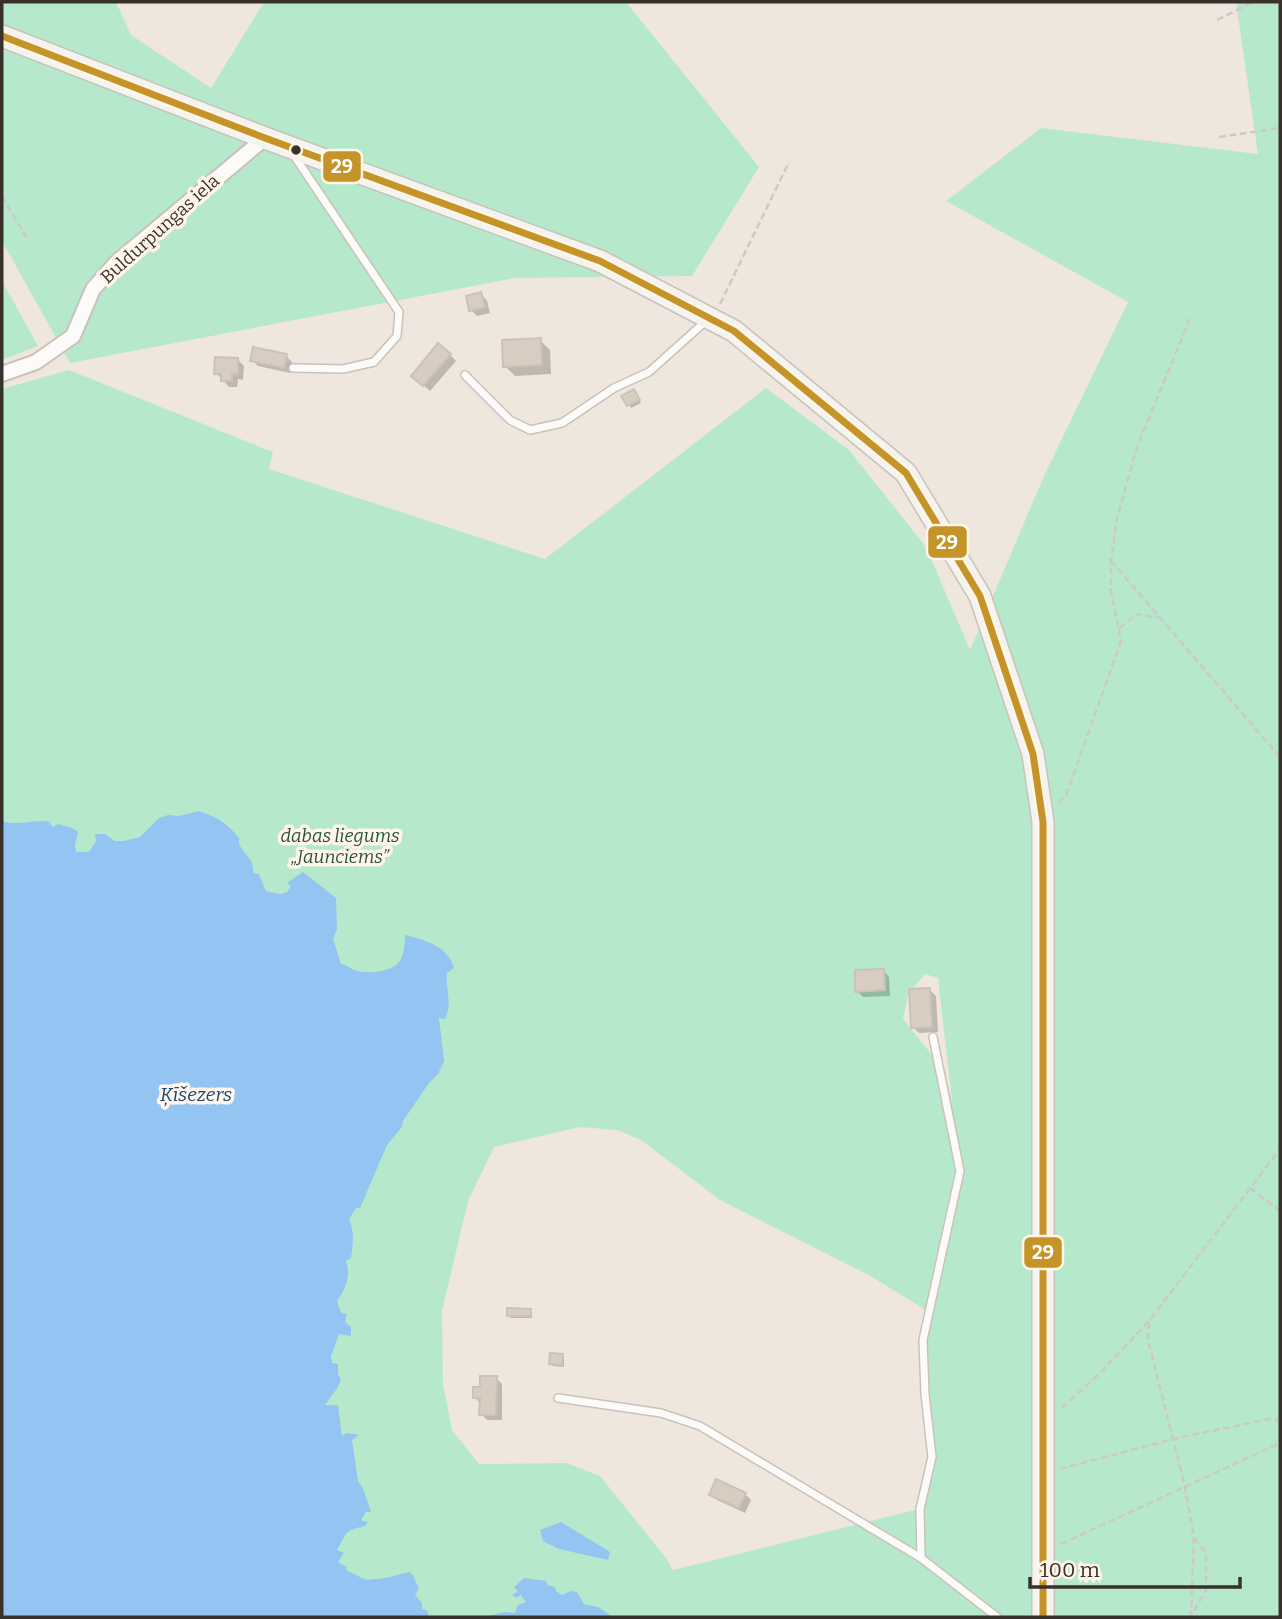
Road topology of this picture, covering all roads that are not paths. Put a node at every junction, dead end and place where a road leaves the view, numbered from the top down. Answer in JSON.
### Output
{"nodes":[{"id":1,"x":2,"y":36,"type":"edge"},
{"id":2,"x":265,"y":138,"type":"junction"},
{"id":3,"x":289,"y":147,"type":"junction"},
{"id":4,"x":711,"y":319,"type":"junction"},
{"id":5,"x":293,"y":368,"type":"dead end"},
{"id":6,"x":2,"y":374,"type":"edge"},
{"id":7,"x":465,"y":374,"type":"dead end"},
{"id":8,"x":933,"y":1037,"type":"dead end"},
{"id":9,"x":558,"y":1398,"type":"dead end"},
{"id":10,"x":921,"y":1558,"type":"junction"},
{"id":11,"x":997,"y":1617,"type":"edge"},
{"id":12,"x":1043,"y":1617,"type":"edge"}],
"edges":[{"from":1,"to":2,"type":"main road"},
{"from":2,"to":3,"type":"main road"},
{"from":2,"to":6,"type":"street","name":"Buldurpungas iela"},
{"from":3,"to":4,"type":"main road"},
{"from":3,"to":5,"type":"lane"},
{"from":4,"to":7,"type":"lane"},
{"from":4,"to":12,"type":"main road"},
{"from":8,"to":10,"type":"lane"},
{"from":9,"to":10,"type":"lane"},
{"from":10,"to":11,"type":"lane"}]}
